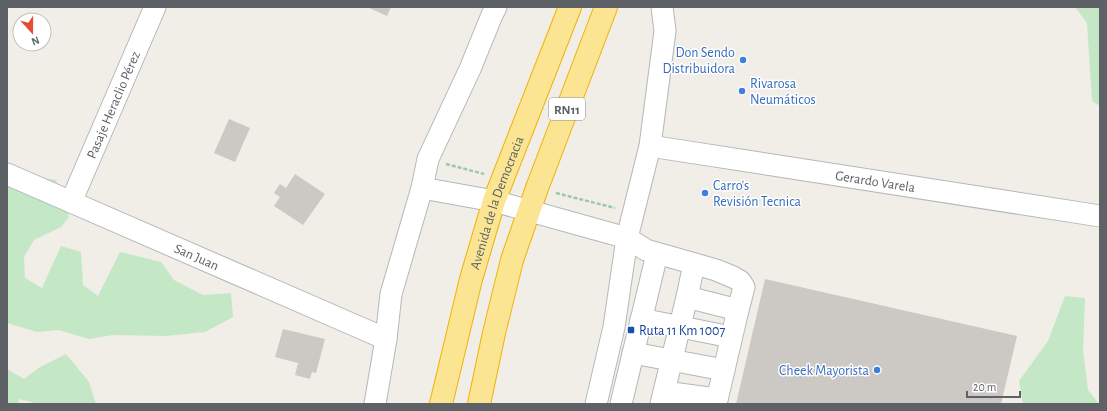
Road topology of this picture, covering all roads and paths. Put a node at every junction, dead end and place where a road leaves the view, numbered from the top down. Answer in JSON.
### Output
{"nodes":[{"id":1,"x":155,"y":7,"type":"edge"},
{"id":2,"x":496,"y":7,"type":"edge"},
{"id":3,"x":570,"y":7,"type":"edge"},
{"id":4,"x":606,"y":7,"type":"edge"},
{"id":5,"x":662,"y":7,"type":"edge"},
{"id":6,"x":650,"y":146,"type":"junction"},
{"id":7,"x":444,"y":164,"type":"dead end"},
{"id":8,"x":7,"y":174,"type":"edge"},
{"id":9,"x":485,"y":174,"type":"dead end"},
{"id":10,"x":422,"y":188,"type":"junction"},
{"id":11,"x":552,"y":192,"type":"dead end"},
{"id":12,"x":494,"y":201,"type":"junction"},
{"id":13,"x":71,"y":202,"type":"junction"},
{"id":14,"x":621,"y":210,"type":"dead end"},
{"id":15,"x":529,"y":211,"type":"junction"},
{"id":16,"x":1100,"y":216,"type":"edge"},
{"id":17,"x":627,"y":238,"type":"junction"},
{"id":18,"x":656,"y":254,"type":"junction"},
{"id":19,"x":694,"y":264,"type":"junction"},
{"id":20,"x":687,"y":297,"type":"junction"},
{"id":21,"x":738,"y":310,"type":"junction"},
{"id":22,"x":641,"y":319,"type":"junction"},
{"id":23,"x":680,"y":326,"type":"junction"},
{"id":24,"x":731,"y":337,"type":"junction"},
{"id":25,"x":386,"y":339,"type":"junction"},
{"id":26,"x":633,"y":353,"type":"junction"},
{"id":27,"x":672,"y":360,"type":"junction"},
{"id":28,"x":724,"y":370,"type":"junction"},
{"id":29,"x":663,"y":398,"type":"edge"},
{"id":30,"x":717,"y":402,"type":"edge"},
{"id":31,"x":375,"y":404,"type":"edge"},
{"id":32,"x":441,"y":404,"type":"edge"},
{"id":33,"x":479,"y":404,"type":"edge"},
{"id":34,"x":596,"y":404,"type":"edge"},
{"id":35,"x":621,"y":404,"type":"edge"}],
"edges":[{"from":1,"to":13,"type":"street","name":"Pasaje Heraclio Pérez"},
{"from":2,"to":10,"type":"street"},
{"from":3,"to":12,"type":"highway","name":"Avenida de la Democracia","number":"RN11"},
{"from":4,"to":15,"type":"highway","number":"RN11"},
{"from":5,"to":6,"type":"street"},
{"from":6,"to":16,"type":"street","name":"Gerardo Varela"},
{"from":6,"to":17,"type":"street"},
{"from":7,"to":9,"type":"path"},
{"from":8,"to":13,"type":"street","name":"San Juan"},
{"from":10,"to":12,"type":"street"},
{"from":10,"to":25,"type":"street"},
{"from":11,"to":14,"type":"path"},
{"from":12,"to":15,"type":"street"},
{"from":12,"to":32,"type":"highway","name":"Avenida de la Democracia","number":"RN11"},
{"from":13,"to":25,"type":"street","name":"San Juan"},
{"from":15,"to":17,"type":"street"},
{"from":15,"to":33,"type":"highway","number":"RN11"},
{"from":17,"to":18,"type":"street"},
{"from":17,"to":34,"type":"street"},
{"from":18,"to":19,"type":"street"},
{"from":18,"to":22,"type":"street"},
{"from":19,"to":20,"type":"street"},
{"from":19,"to":21,"type":"street"},
{"from":20,"to":21,"type":"street"},
{"from":20,"to":23,"type":"street"},
{"from":21,"to":24,"type":"street"},
{"from":22,"to":23,"type":"street"},
{"from":22,"to":26,"type":"street"},
{"from":23,"to":24,"type":"street"},
{"from":23,"to":27,"type":"street"},
{"from":24,"to":28,"type":"street"},
{"from":25,"to":31,"type":"street"},
{"from":26,"to":27,"type":"street"},
{"from":26,"to":35,"type":"street"},
{"from":27,"to":28,"type":"street"},
{"from":27,"to":29,"type":"street"},
{"from":28,"to":30,"type":"street"},
{"from":29,"to":30,"type":"street"}]}
